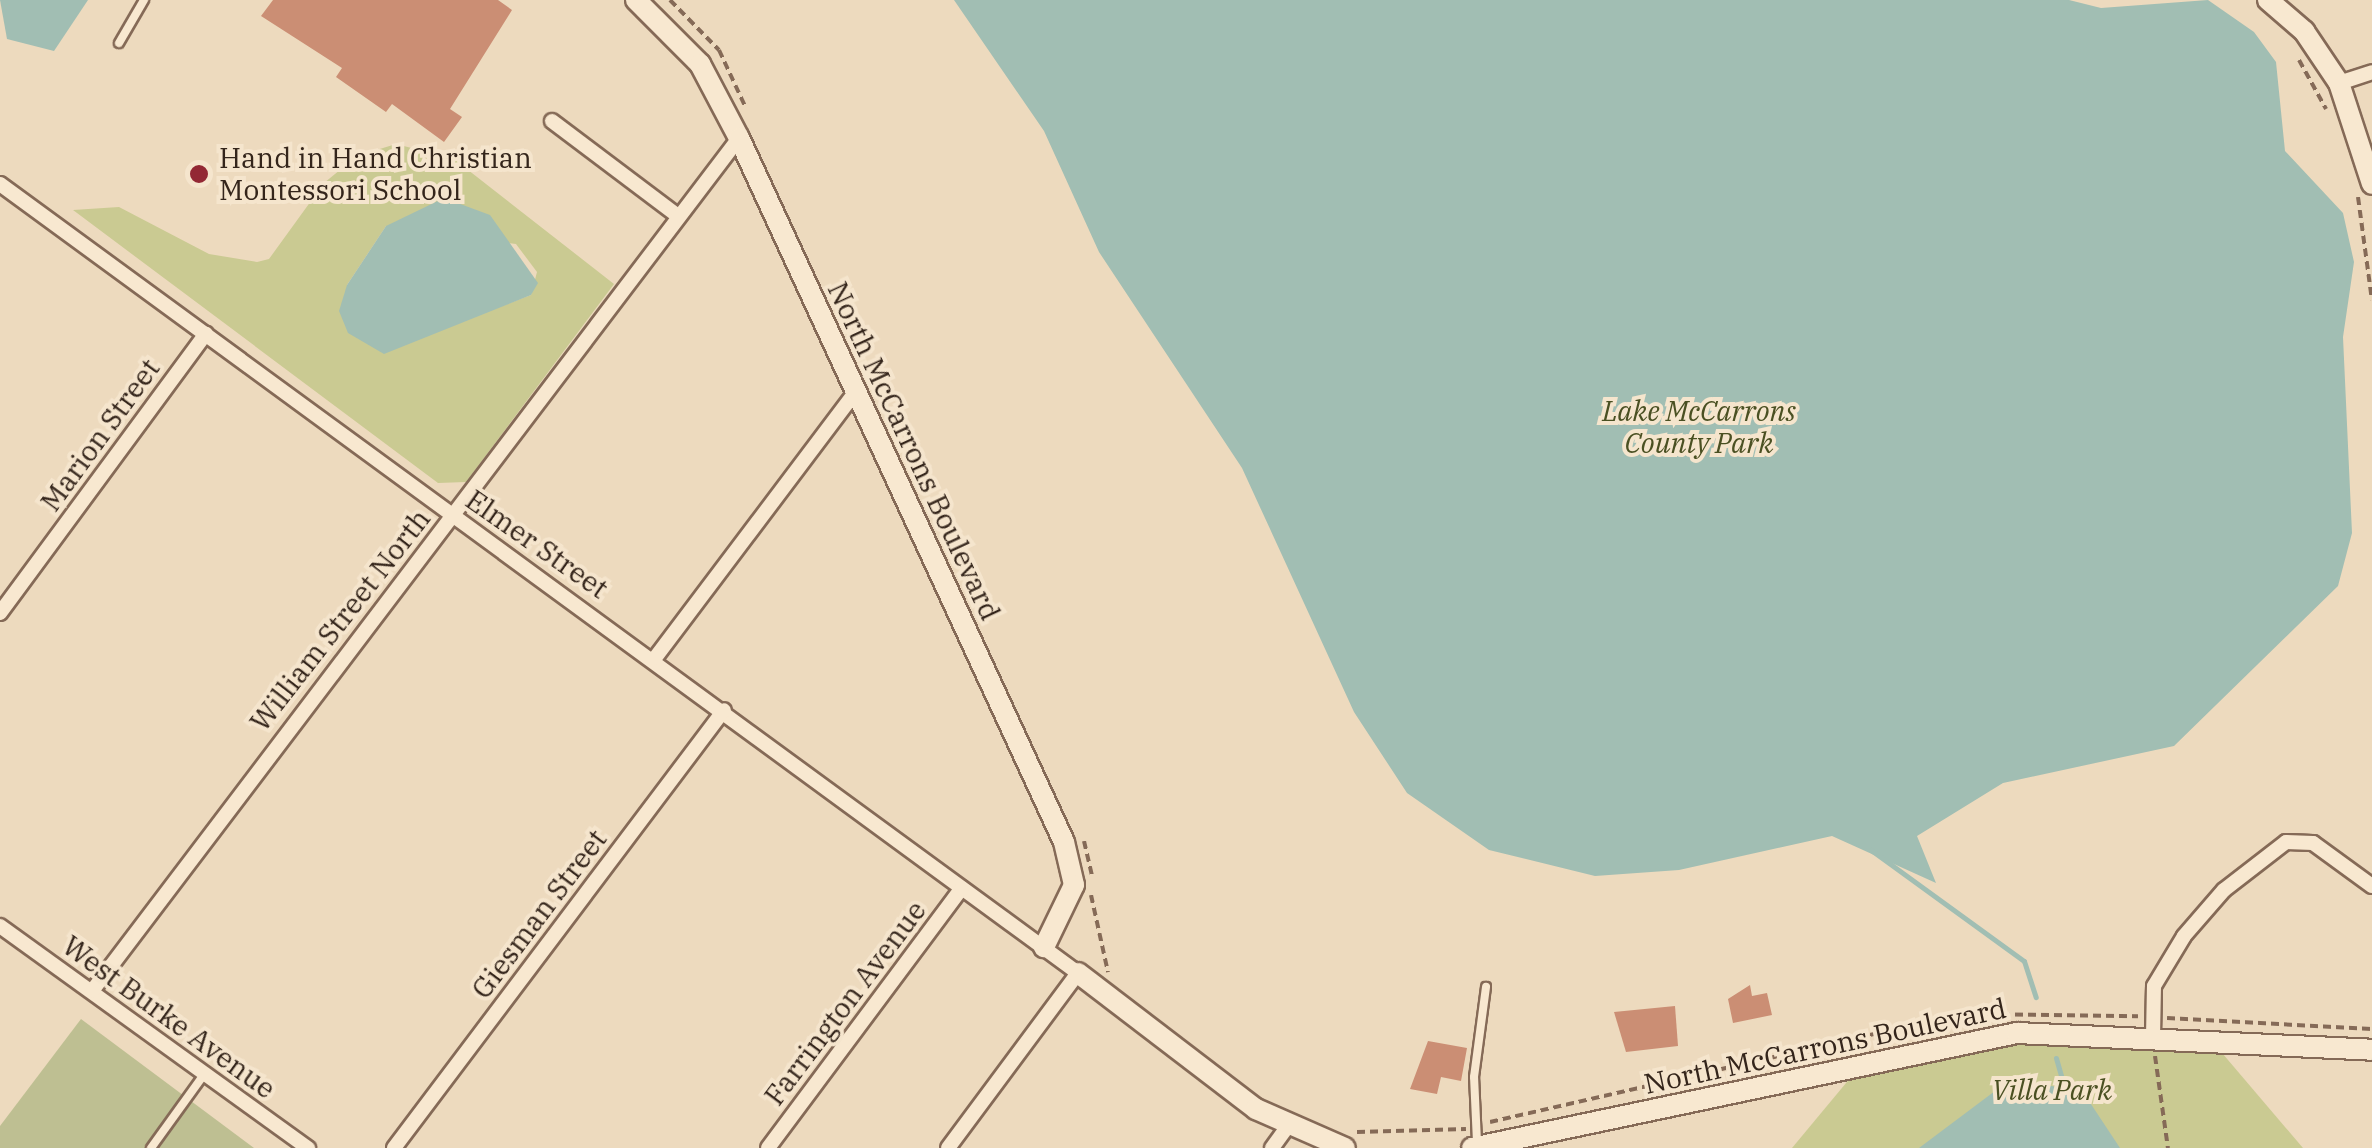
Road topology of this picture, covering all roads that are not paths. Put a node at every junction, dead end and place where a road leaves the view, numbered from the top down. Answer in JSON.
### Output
{"nodes":[{"id":1,"x":144,"y":0,"type":"edge"},
{"id":2,"x":636,"y":0,"type":"edge"},
{"id":3,"x":2268,"y":0,"type":"edge"},
{"id":4,"x":119,"y":43,"type":"dead end"},
{"id":5,"x":2372,"y":72,"type":"edge"},
{"id":6,"x":2339,"y":83,"type":"junction"},
{"id":7,"x":552,"y":121,"type":"dead end"},
{"id":8,"x":739,"y":138,"type":"junction"},
{"id":9,"x":2363,"y":182,"type":"edge"},
{"id":10,"x":0,"y":184,"type":"edge"},
{"id":11,"x":678,"y":216,"type":"junction"},
{"id":12,"x":206,"y":334,"type":"junction"},
{"id":13,"x":856,"y":391,"type":"junction"},
{"id":14,"x":453,"y":516,"type":"junction"},
{"id":15,"x":0,"y":613,"type":"edge"},
{"id":16,"x":655,"y":658,"type":"junction"},
{"id":17,"x":724,"y":710,"type":"junction"},
{"id":18,"x":2372,"y":886,"type":"edge"},
{"id":19,"x":962,"y":888,"type":"junction"},
{"id":20,"x":0,"y":926,"type":"edge"},
{"id":21,"x":1044,"y":947,"type":"junction"},
{"id":22,"x":1078,"y":973,"type":"junction"},
{"id":23,"x":1486,"y":987,"type":"dead end"},
{"id":24,"x":92,"y":992,"type":"junction"},
{"id":25,"x":2153,"y":1027,"type":"junction"},
{"id":26,"x":2372,"y":1050,"type":"edge"},
{"id":27,"x":205,"y":1074,"type":"junction"},
{"id":28,"x":1286,"y":1129,"type":"junction"},
{"id":29,"x":1346,"y":1139,"type":"edge"},
{"id":30,"x":1475,"y":1142,"type":"edge"},
{"id":31,"x":151,"y":1148,"type":"edge"},
{"id":32,"x":308,"y":1148,"type":"edge"},
{"id":33,"x":394,"y":1148,"type":"edge"},
{"id":34,"x":768,"y":1148,"type":"edge"},
{"id":35,"x":948,"y":1148,"type":"edge"},
{"id":36,"x":1272,"y":1148,"type":"edge"}],
"edges":[{"from":1,"to":4,"type":"lane"},
{"from":2,"to":8,"type":"street","name":"North McCarrons Boulevard"},
{"from":3,"to":6,"type":"street"},
{"from":5,"to":6,"type":"street"},
{"from":6,"to":9,"type":"street"},
{"from":7,"to":11,"type":"street"},
{"from":8,"to":11,"type":"street","name":"William Street North"},
{"from":8,"to":13,"type":"street","name":"North McCarrons Boulevard"},
{"from":10,"to":12,"type":"street","name":"Elmer Street"},
{"from":11,"to":14,"type":"street","name":"William Street North"},
{"from":12,"to":14,"type":"street","name":"Elmer Street"},
{"from":12,"to":15,"type":"street","name":"Marion Street"},
{"from":13,"to":16,"type":"street"},
{"from":13,"to":21,"type":"street","name":"North McCarrons Boulevard"},
{"from":14,"to":16,"type":"street","name":"Elmer Street"},
{"from":14,"to":24,"type":"street","name":"William Street North"},
{"from":16,"to":17,"type":"street","name":"Elmer Street"},
{"from":17,"to":19,"type":"street","name":"Elmer Street"},
{"from":17,"to":33,"type":"street","name":"Giesman Street"},
{"from":18,"to":25,"type":"street"},
{"from":19,"to":21,"type":"street","name":"Elmer Street"},
{"from":19,"to":34,"type":"street","name":"Farrington Avenue"},
{"from":20,"to":24,"type":"street","name":"West Burke Avenue"},
{"from":21,"to":22,"type":"street","name":"Elmer Street"},
{"from":22,"to":28,"type":"street"},
{"from":22,"to":35,"type":"street"},
{"from":23,"to":30,"type":"lane"},
{"from":24,"to":27,"type":"street","name":"West Burke Avenue"},
{"from":25,"to":26,"type":"street","name":"North McCarrons Boulevard"},
{"from":25,"to":30,"type":"street","name":"North McCarrons Boulevard"},
{"from":27,"to":31,"type":"lane"},
{"from":27,"to":32,"type":"street","name":"West Burke Avenue"},
{"from":28,"to":29,"type":"street"},
{"from":28,"to":36,"type":"street"}]}
